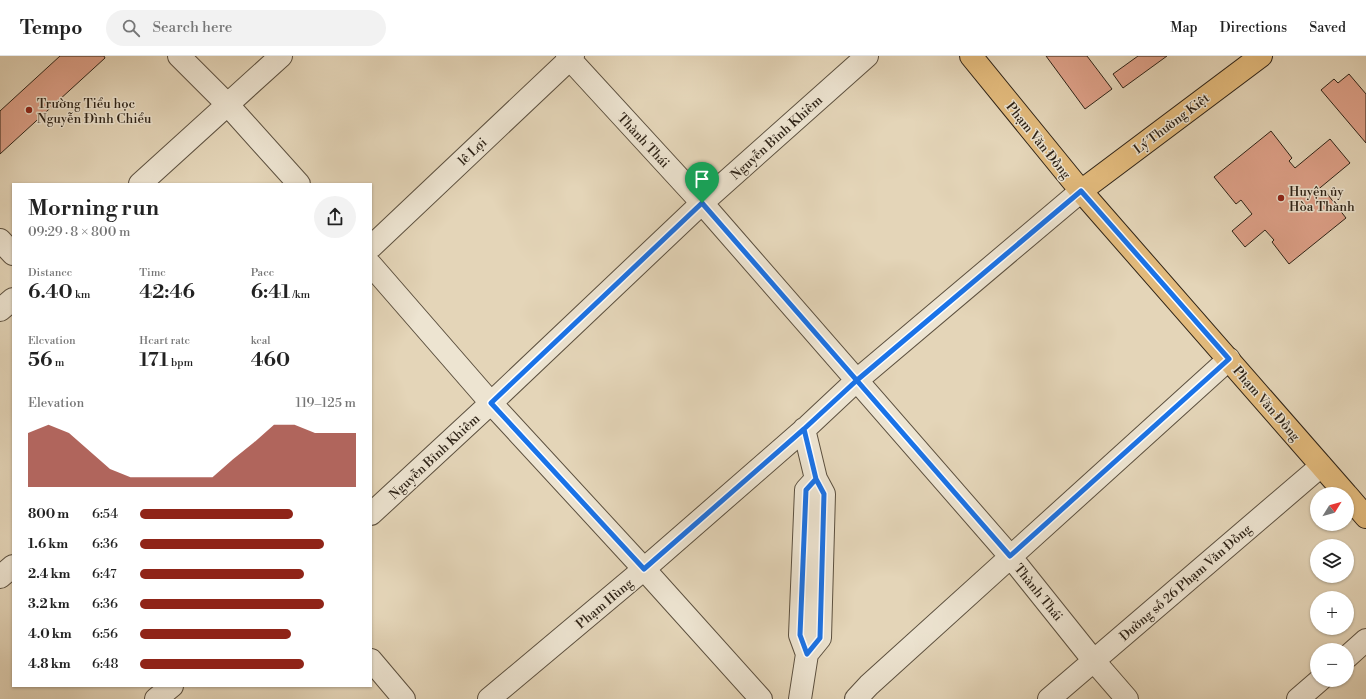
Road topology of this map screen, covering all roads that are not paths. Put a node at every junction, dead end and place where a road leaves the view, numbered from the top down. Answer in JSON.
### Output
{"nodes":[{"id":1,"x":179,"y":56,"type":"edge"},
{"id":2,"x":281,"y":56,"type":"edge"},
{"id":3,"x":867,"y":56,"type":"edge"},
{"id":4,"x":971,"y":56,"type":"edge"},
{"id":5,"x":1261,"y":56,"type":"edge"},
{"id":6,"x":570,"y":57,"type":"edge"},
{"id":7,"x":227,"y":104,"type":"junction"},
{"id":8,"x":141,"y":183,"type":"edge"},
{"id":9,"x":298,"y":183,"type":"edge"},
{"id":10,"x":1081,"y":191,"type":"junction"},
{"id":11,"x":702,"y":203,"type":"junction"},
{"id":12,"x":0,"y":240,"type":"edge"},
{"id":13,"x":372,"y":246,"type":"edge"},
{"id":14,"x":12,"y":253,"type":"edge"},
{"id":15,"x":372,"y":266,"type":"edge"},
{"id":16,"x":12,"y":300,"type":"edge"},
{"id":17,"x":0,"y":310,"type":"edge"},
{"id":18,"x":1229,"y":359,"type":"junction"},
{"id":19,"x":856,"y":381,"type":"junction"},
{"id":20,"x":491,"y":403,"type":"junction"},
{"id":21,"x":804,"y":429,"type":"junction"},
{"id":22,"x":1321,"y":466,"type":"junction"},
{"id":23,"x":1339,"y":487,"type":"edge"},
{"id":24,"x":1354,"y":504,"type":"edge"},
{"id":25,"x":372,"y":513,"type":"edge"},
{"id":26,"x":1366,"y":517,"type":"edge"},
{"id":27,"x":1010,"y":556,"type":"junction"},
{"id":28,"x":12,"y":567,"type":"edge"},
{"id":29,"x":644,"y":569,"type":"junction"},
{"id":30,"x":0,"y":577,"type":"edge"},
{"id":31,"x":1366,"y":640,"type":"edge"},
{"id":32,"x":1354,"y":651,"type":"edge"},
{"id":33,"x":372,"y":661,"type":"edge"},
{"id":34,"x":1094,"y":661,"type":"junction"},
{"id":35,"x":171,"y":687,"type":"edge"},
{"id":36,"x":1312,"y":687,"type":"edge"},
{"id":37,"x":156,"y":699,"type":"edge"},
{"id":38,"x":404,"y":699,"type":"edge"},
{"id":39,"x":489,"y":699,"type":"edge"},
{"id":40,"x":761,"y":699,"type":"edge"},
{"id":41,"x":800,"y":699,"type":"edge"},
{"id":42,"x":856,"y":699,"type":"edge"},
{"id":43,"x":1049,"y":699,"type":"edge"},
{"id":44,"x":1127,"y":699,"type":"edge"},
{"id":45,"x":1298,"y":699,"type":"edge"}],
"edges":[{"from":1,"to":7,"type":"street"},
{"from":2,"to":7,"type":"street"},
{"from":3,"to":11,"type":"street","name":"Nguyễn Bỉnh Khiêm"},
{"from":4,"to":10,"type":"main road","name":"Phạm Văn Đồng"},
{"from":5,"to":10,"type":"main road","name":"Lý Thường Kiệt"},
{"from":6,"to":11,"type":"street","name":"Thành Thái"},
{"from":6,"to":13,"type":"street","name":"lê Lợi"},
{"from":7,"to":8,"type":"street"},
{"from":7,"to":9,"type":"street"},
{"from":10,"to":18,"type":"main road","name":"Phạm Văn Đồng"},
{"from":10,"to":19,"type":"street","name":"Phạm Hùng"},
{"from":11,"to":19,"type":"street","name":"Thành Thái"},
{"from":11,"to":20,"type":"street","name":"Nguyễn Bỉnh Khiêm"},
{"from":12,"to":14,"type":"street"},
{"from":15,"to":20,"type":"street"},
{"from":16,"to":17,"type":"street"},
{"from":18,"to":22,"type":"main road","name":"Phạm Văn Đồng"},
{"from":18,"to":27,"type":"street"},
{"from":19,"to":21,"type":"street","name":"Phạm Hùng"},
{"from":19,"to":27,"type":"street","name":"Thành Thái"},
{"from":20,"to":25,"type":"street","name":"Nguyễn Bỉnh Khiêm"},
{"from":20,"to":29,"type":"street"},
{"from":21,"to":29,"type":"street","name":"Phạm Hùng"},
{"from":21,"to":41,"type":"street"},
{"from":22,"to":23,"type":"main road","name":"Phạm Văn Đồng"},
{"from":22,"to":34,"type":"street","name":"Đường số 26 Phạm Văn Đồng"},
{"from":24,"to":26,"type":"main road","name":"Phạm Văn Đồng"},
{"from":27,"to":34,"type":"street","name":"Thành Thái"},
{"from":27,"to":42,"type":"street"},
{"from":28,"to":30,"type":"street"},
{"from":29,"to":39,"type":"street","name":"Phạm Hùng"},
{"from":29,"to":40,"type":"street"},
{"from":31,"to":32,"type":"street"},
{"from":33,"to":38,"type":"street"},
{"from":34,"to":43,"type":"street","name":"Đường số 26 Phạm Văn Đồng"},
{"from":34,"to":44,"type":"street","name":"Thành Thái"},
{"from":35,"to":37,"type":"street"},
{"from":36,"to":45,"type":"street"}]}
